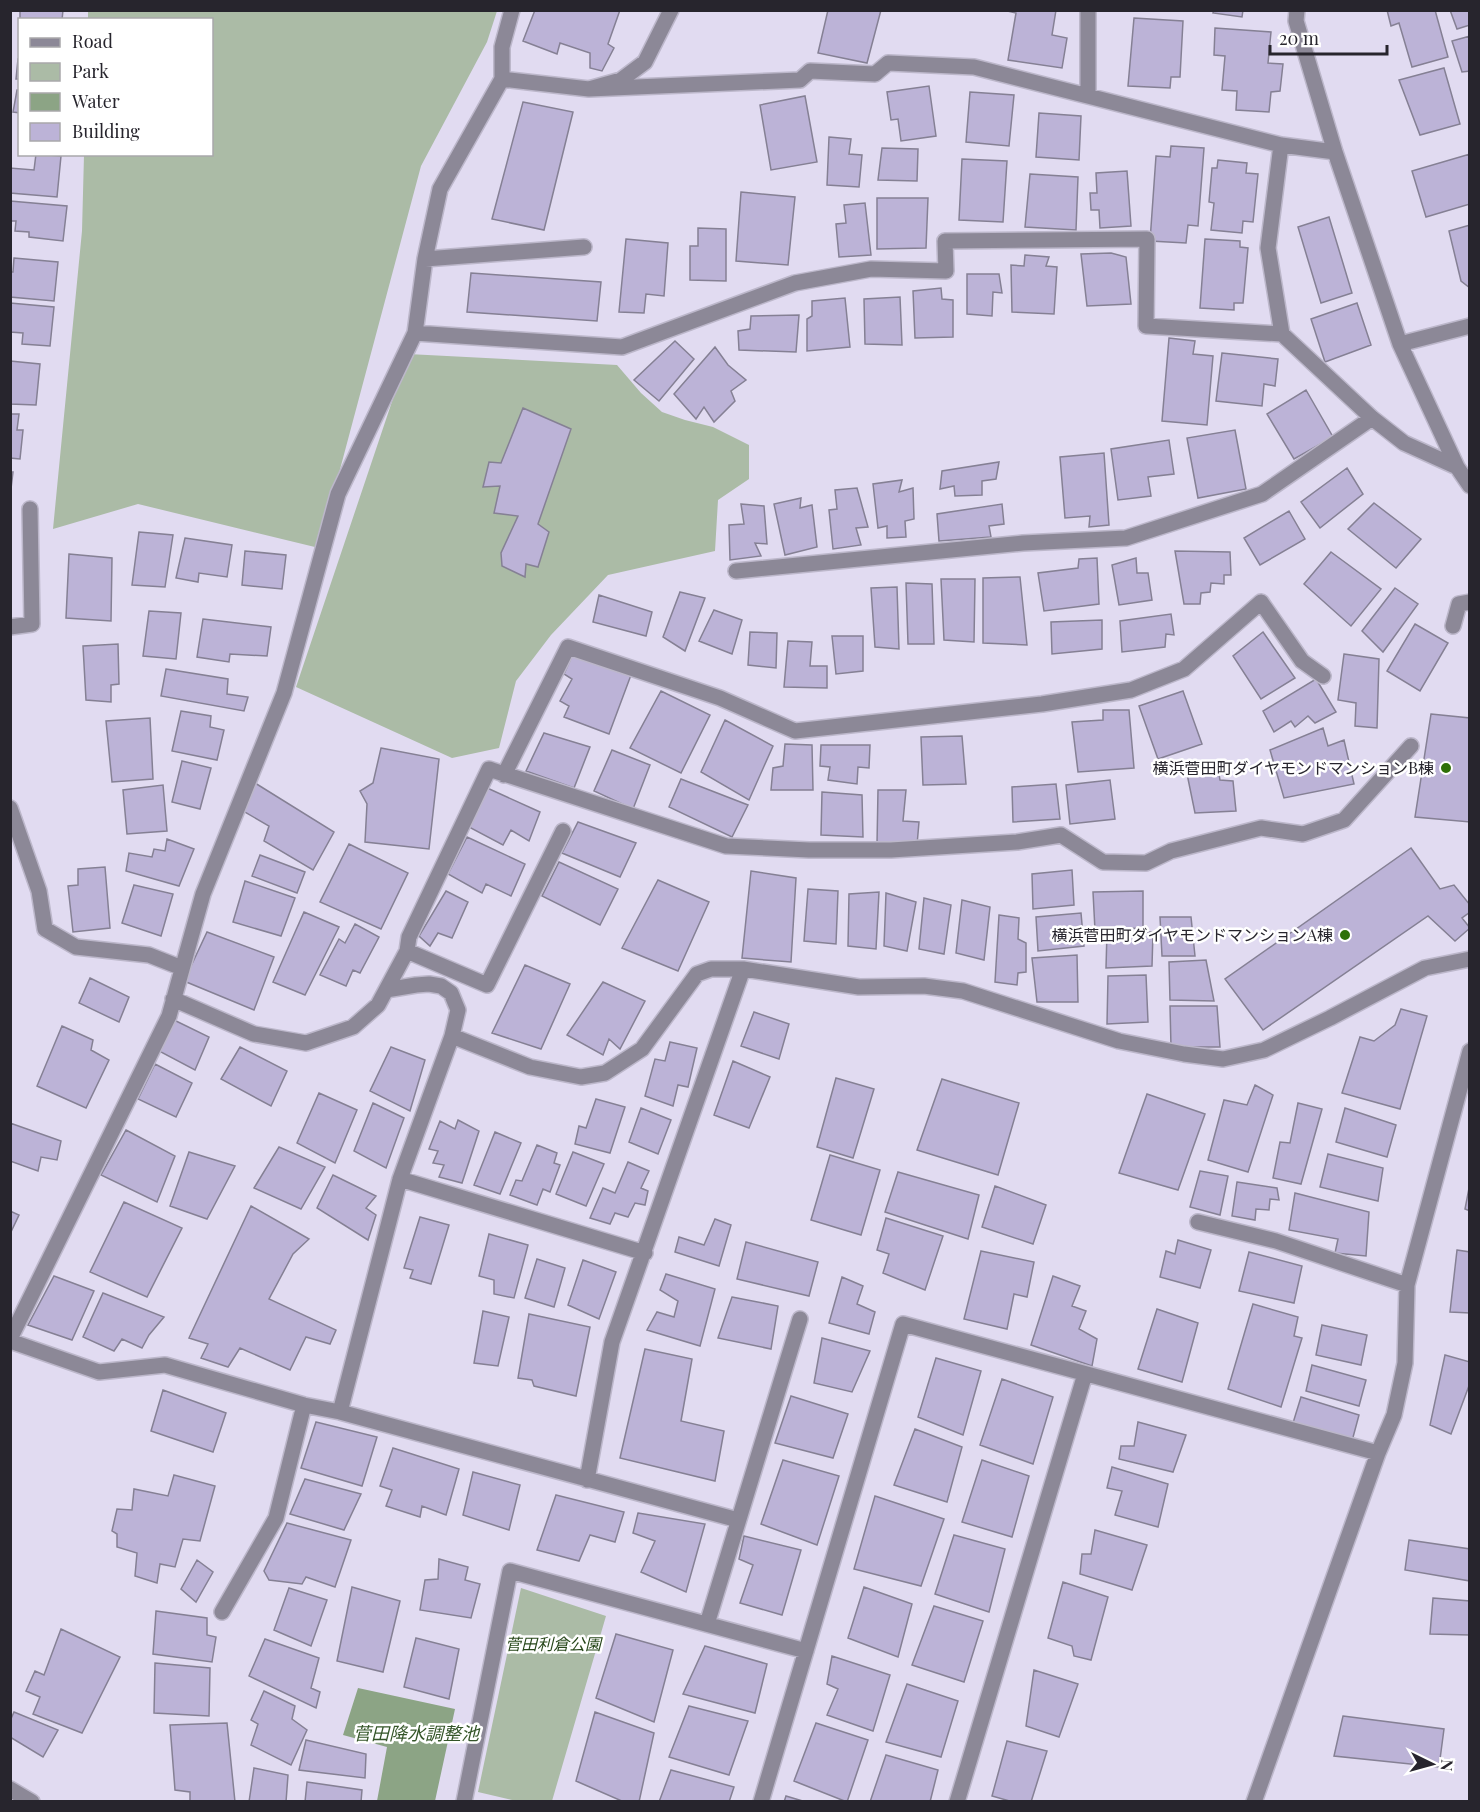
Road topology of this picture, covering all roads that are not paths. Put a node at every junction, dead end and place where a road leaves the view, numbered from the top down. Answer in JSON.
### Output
{"nodes":[{"id":1,"x":512,"y":10,"type":"edge"},
{"id":2,"x":671,"y":10,"type":"edge"},
{"id":3,"x":1088,"y":10,"type":"edge"},
{"id":4,"x":1297,"y":10,"type":"edge"},
{"id":5,"x":502,"y":79,"type":"junction"},
{"id":6,"x":589,"y":89,"type":"junction"},
{"id":7,"x":1088,"y":95,"type":"junction"},
{"id":8,"x":1281,"y":145,"type":"junction"},
{"id":9,"x":1335,"y":152,"type":"junction"},
{"id":10,"x":584,"y":247,"type":"dead end"},
{"id":11,"x":425,"y":260,"type":"junction"},
{"id":12,"x":1470,"y":326,"type":"edge"},
{"id":13,"x":414,"y":333,"type":"junction"},
{"id":14,"x":1282,"y":334,"type":"junction"},
{"id":15,"x":1400,"y":344,"type":"junction"},
{"id":16,"x":1372,"y":418,"type":"junction"},
{"id":17,"x":1457,"y":467,"type":"junction"},
{"id":18,"x":1470,"y":486,"type":"edge"},
{"id":19,"x":30,"y":509,"type":"dead end"},
{"id":20,"x":736,"y":571,"type":"dead end"},
{"id":21,"x":1470,"y":602,"type":"edge"},
{"id":22,"x":1453,"y":626,"type":"dead end"},
{"id":23,"x":10,"y":627,"type":"edge"},
{"id":24,"x":1323,"y":676,"type":"dead end"},
{"id":25,"x":1411,"y":746,"type":"dead end"},
{"id":26,"x":504,"y":775,"type":"junction"},
{"id":27,"x":10,"y":808,"type":"edge"},
{"id":28,"x":563,"y":831,"type":"dead end"},
{"id":29,"x":407,"y":951,"type":"junction"},
{"id":30,"x":1470,"y":959,"type":"edge"},
{"id":31,"x":182,"y":968,"type":"junction"},
{"id":32,"x":743,"y":969,"type":"junction"},
{"id":33,"x":386,"y":990,"type":"junction"},
{"id":34,"x":174,"y":999,"type":"junction"},
{"id":35,"x":452,"y":1036,"type":"junction"},
{"id":36,"x":1470,"y":1051,"type":"edge"},
{"id":37,"x":400,"y":1179,"type":"junction"},
{"id":38,"x":1198,"y":1222,"type":"dead end"},
{"id":39,"x":645,"y":1253,"type":"junction"},
{"id":40,"x":1407,"y":1285,"type":"junction"},
{"id":41,"x":800,"y":1319,"type":"dead end"},
{"id":42,"x":10,"y":1340,"type":"edge"},
{"id":43,"x":1085,"y":1374,"type":"junction"},
{"id":44,"x":304,"y":1405,"type":"junction"},
{"id":45,"x":340,"y":1412,"type":"junction"},
{"id":46,"x":1378,"y":1453,"type":"junction"},
{"id":47,"x":587,"y":1480,"type":"junction"},
{"id":48,"x":738,"y":1520,"type":"junction"},
{"id":49,"x":222,"y":1612,"type":"dead end"},
{"id":50,"x":707,"y":1624,"type":"junction"},
{"id":51,"x":806,"y":1651,"type":"junction"},
{"id":52,"x":464,"y":1802,"type":"edge"},
{"id":53,"x":761,"y":1802,"type":"edge"},
{"id":54,"x":957,"y":1802,"type":"edge"},
{"id":55,"x":1254,"y":1802,"type":"edge"}],
"edges":[{"from":1,"to":5,"type":"street"},
{"from":2,"to":6,"type":"street"},
{"from":3,"to":7,"type":"street"},
{"from":4,"to":9,"type":"street"},
{"from":5,"to":6,"type":"street"},
{"from":5,"to":11,"type":"street"},
{"from":6,"to":7,"type":"street"},
{"from":7,"to":8,"type":"street"},
{"from":8,"to":9,"type":"street"},
{"from":8,"to":14,"type":"street"},
{"from":9,"to":15,"type":"street"},
{"from":10,"to":11,"type":"street"},
{"from":11,"to":13,"type":"street"},
{"from":12,"to":15,"type":"street"},
{"from":13,"to":14,"type":"street"},
{"from":13,"to":31,"type":"street"},
{"from":14,"to":16,"type":"street"},
{"from":15,"to":17,"type":"street"},
{"from":16,"to":17,"type":"street"},
{"from":16,"to":20,"type":"street"},
{"from":17,"to":18,"type":"street"},
{"from":19,"to":23,"type":"street"},
{"from":21,"to":22,"type":"street"},
{"from":24,"to":26,"type":"street"},
{"from":25,"to":26,"type":"street"},
{"from":26,"to":29,"type":"street"},
{"from":27,"to":31,"type":"street"},
{"from":28,"to":29,"type":"street"},
{"from":29,"to":33,"type":"street"},
{"from":30,"to":32,"type":"street"},
{"from":31,"to":34,"type":"street"},
{"from":32,"to":35,"type":"street"},
{"from":32,"to":39,"type":"street"},
{"from":33,"to":34,"type":"street"},
{"from":33,"to":35,"type":"street"},
{"from":34,"to":42,"type":"street"},
{"from":35,"to":37,"type":"street"},
{"from":36,"to":40,"type":"street"},
{"from":37,"to":39,"type":"street"},
{"from":37,"to":45,"type":"street"},
{"from":38,"to":40,"type":"street"},
{"from":39,"to":47,"type":"street"},
{"from":40,"to":46,"type":"street"},
{"from":41,"to":48,"type":"street"},
{"from":42,"to":44,"type":"street"},
{"from":43,"to":46,"type":"street"},
{"from":43,"to":51,"type":"street"},
{"from":43,"to":54,"type":"street"},
{"from":44,"to":45,"type":"street"},
{"from":44,"to":49,"type":"street"},
{"from":45,"to":47,"type":"street"},
{"from":46,"to":55,"type":"street"},
{"from":47,"to":48,"type":"street"},
{"from":48,"to":50,"type":"street"},
{"from":50,"to":51,"type":"street"},
{"from":50,"to":52,"type":"street"},
{"from":51,"to":53,"type":"street"}]}
